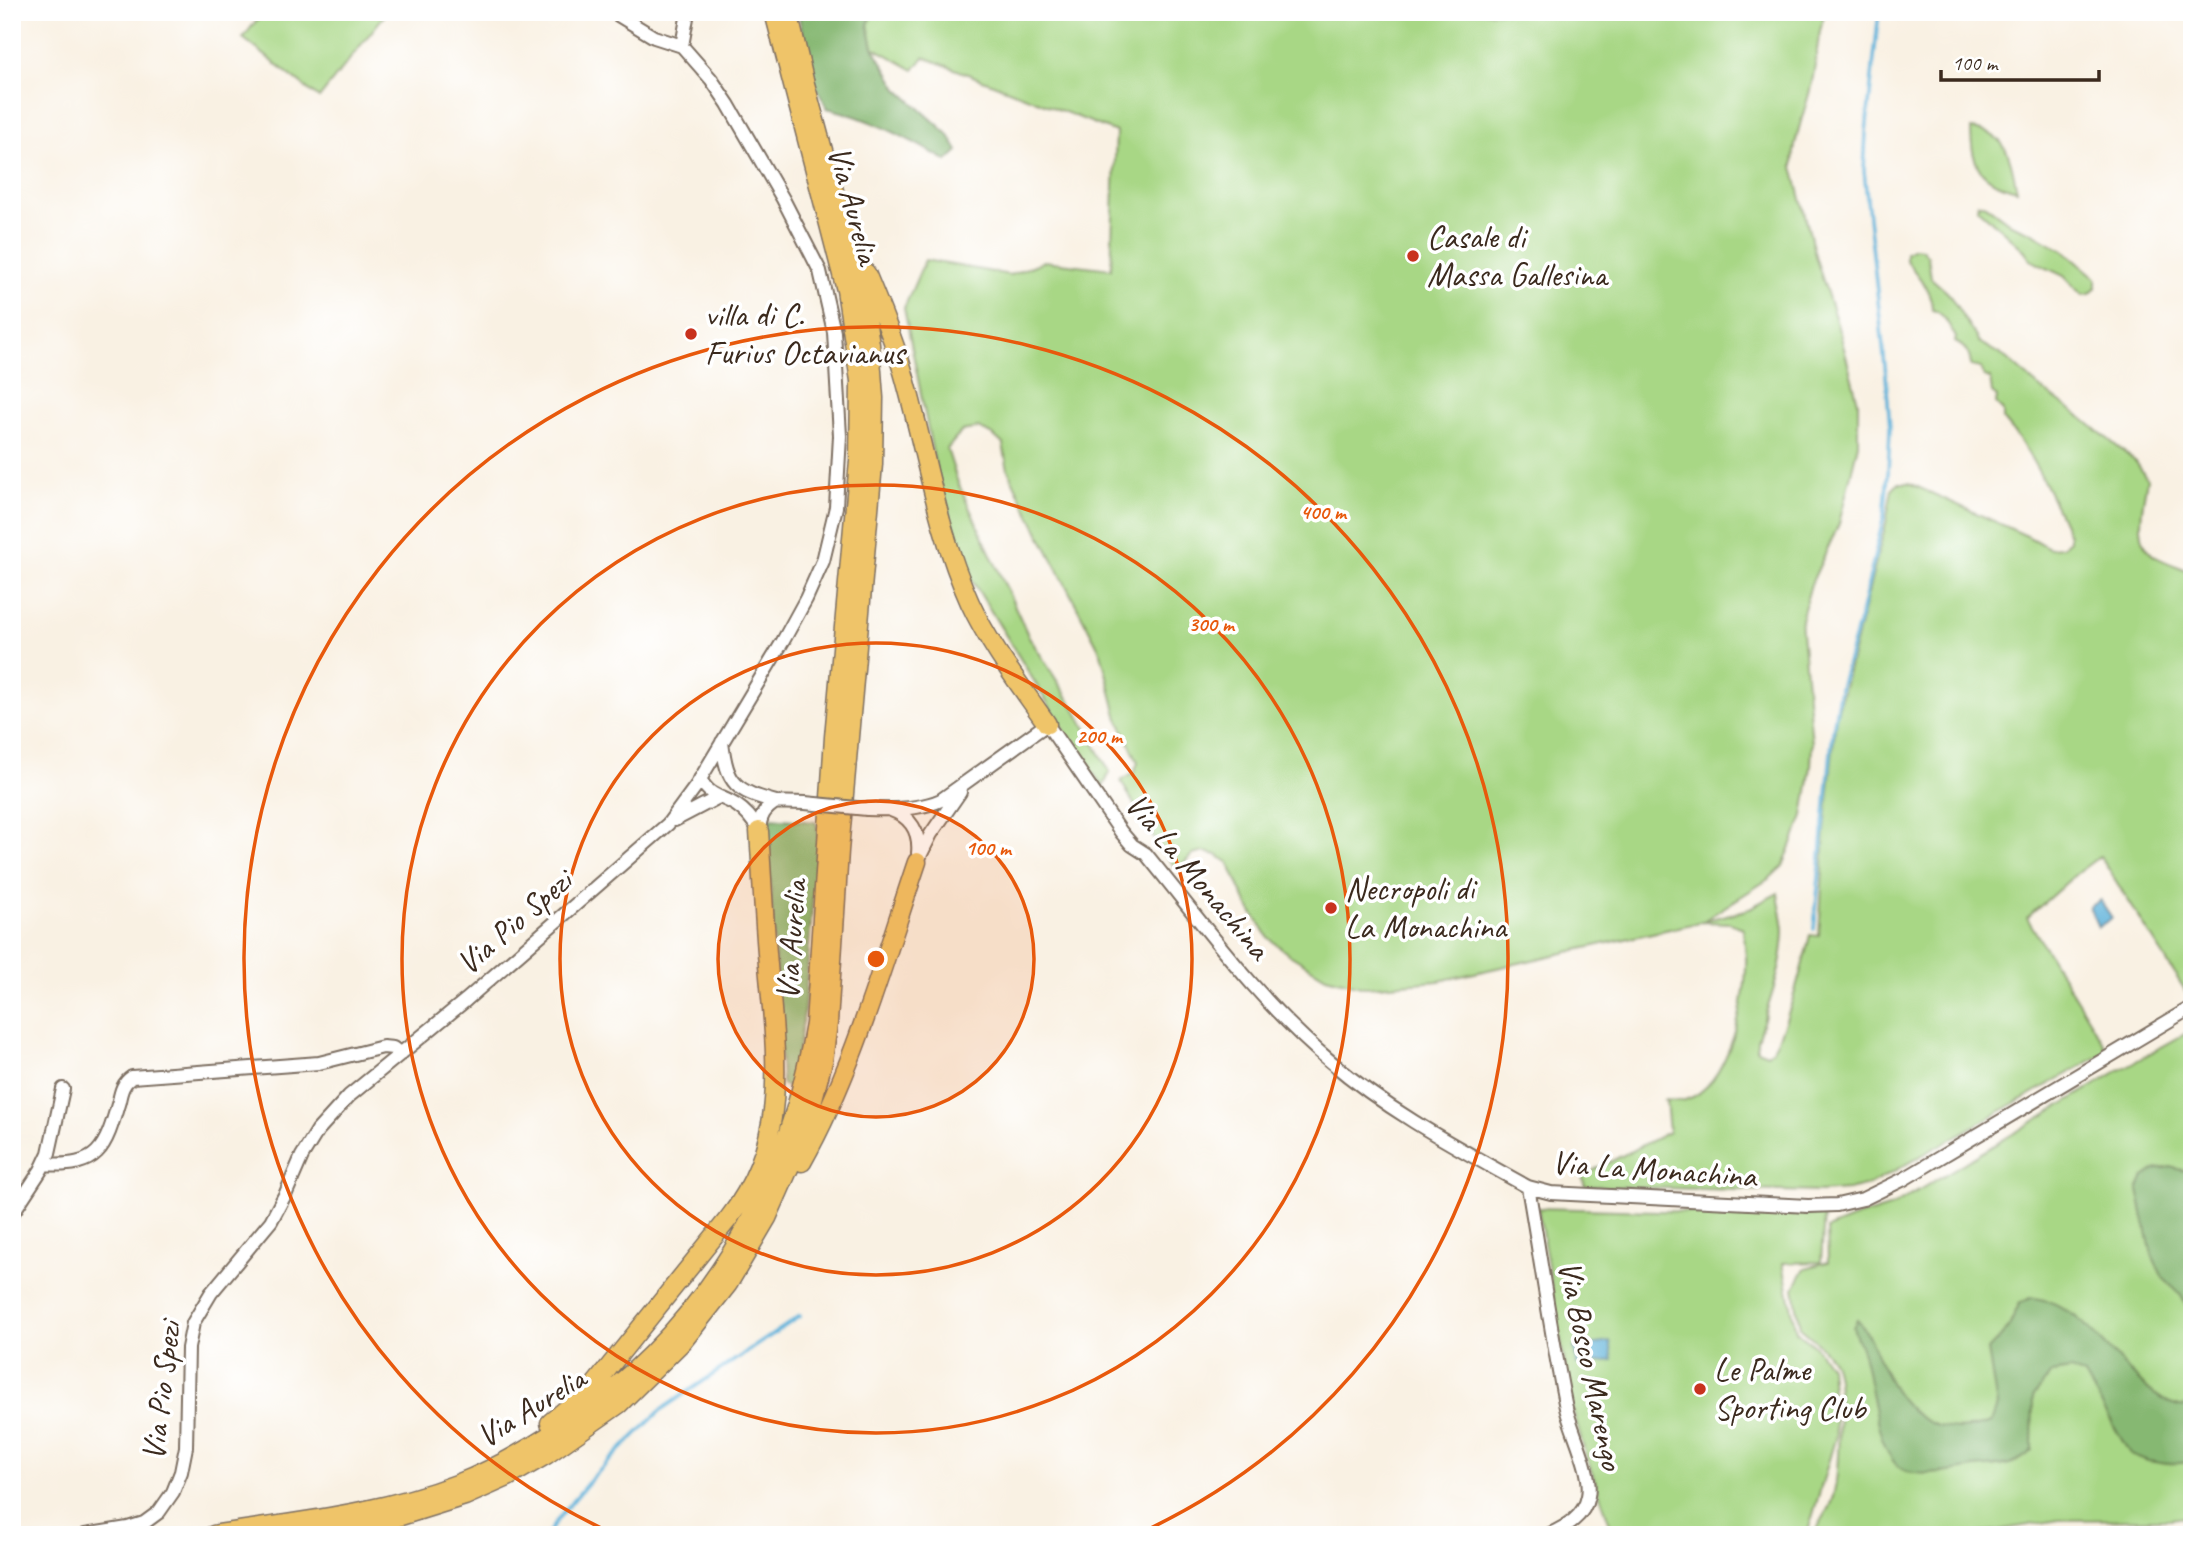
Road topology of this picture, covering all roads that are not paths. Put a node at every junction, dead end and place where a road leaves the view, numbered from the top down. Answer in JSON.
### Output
{"nodes":[{"id":1,"x":613,"y":12,"type":"edge"},
{"id":2,"x":688,"y":12,"type":"edge"},
{"id":3,"x":774,"y":12,"type":"edge"},
{"id":4,"x":788,"y":12,"type":"edge"},
{"id":5,"x":682,"y":46,"type":"junction"},
{"id":6,"x":840,"y":213,"type":"junction"},
{"id":7,"x":1047,"y":724,"type":"junction"},
{"id":8,"x":722,"y":742,"type":"junction"},
{"id":9,"x":703,"y":775,"type":"junction"},
{"id":10,"x":730,"y":779,"type":"junction"},
{"id":11,"x":967,"y":783,"type":"junction"},
{"id":12,"x":723,"y":799,"type":"junction"},
{"id":13,"x":776,"y":802,"type":"junction"},
{"id":14,"x":891,"y":810,"type":"junction"},
{"id":15,"x":668,"y":824,"type":"junction"},
{"id":16,"x":759,"y":831,"type":"junction"},
{"id":17,"x":917,"y":862,"type":"junction"},
{"id":18,"x":2192,"y":1007,"type":"edge"},
{"id":19,"x":401,"y":1054,"type":"junction"},
{"id":20,"x":63,"y":1089,"type":"dead end"},
{"id":21,"x":44,"y":1164,"type":"junction"},
{"id":22,"x":1528,"y":1187,"type":"junction"},
{"id":23,"x":12,"y":1214,"type":"edge"},
{"id":24,"x":767,"y":1218,"type":"junction"},
{"id":25,"x":486,"y":1472,"type":"junction"},
{"id":26,"x":85,"y":1535,"type":"edge"},
{"id":27,"x":213,"y":1535,"type":"edge"},
{"id":28,"x":303,"y":1535,"type":"edge"},
{"id":29,"x":1548,"y":1535,"type":"edge"}],
"edges":[{"from":1,"to":5,"type":"street"},
{"from":2,"to":5,"type":"street"},
{"from":3,"to":25,"type":"highway","name":"Via Aurelia"},
{"from":4,"to":6,"type":"highway","name":"Via Aurelia"},
{"from":5,"to":8,"type":"street","name":"Via Pio Spezi"},
{"from":6,"to":7,"type":"highway"},
{"from":6,"to":24,"type":"highway","name":"Via Aurelia"},
{"from":7,"to":11,"type":"street"},
{"from":7,"to":22,"type":"street","name":"Via La Monachina"},
{"from":8,"to":9,"type":"street","name":"Via Pio Spezi"},
{"from":8,"to":10,"type":"street"},
{"from":9,"to":10,"type":"street"},
{"from":9,"to":12,"type":"street"},
{"from":9,"to":15,"type":"street","name":"Via Pio Spezi"},
{"from":10,"to":13,"type":"street"},
{"from":11,"to":14,"type":"street"},
{"from":11,"to":17,"type":"street"},
{"from":12,"to":13,"type":"street"},
{"from":12,"to":15,"type":"street"},
{"from":12,"to":16,"type":"street"},
{"from":13,"to":14,"type":"street","bridge":true},
{"from":13,"to":16,"type":"street"},
{"from":14,"to":17,"type":"street"},
{"from":15,"to":19,"type":"street","name":"Via Pio Spezi"},
{"from":16,"to":25,"type":"highway"},
{"from":17,"to":24,"type":"highway"},
{"from":18,"to":22,"type":"street","name":"Via La Monachina"},
{"from":19,"to":21,"type":"street"},
{"from":19,"to":26,"type":"street","name":"Via Pio Spezi"},
{"from":20,"to":21,"type":"street"},
{"from":21,"to":23,"type":"street"},
{"from":22,"to":29,"type":"street","name":"Via Bosco Marengo"},
{"from":24,"to":28,"type":"highway","name":"Via Aurelia"},
{"from":25,"to":27,"type":"highway","name":"Via Aurelia"}]}
